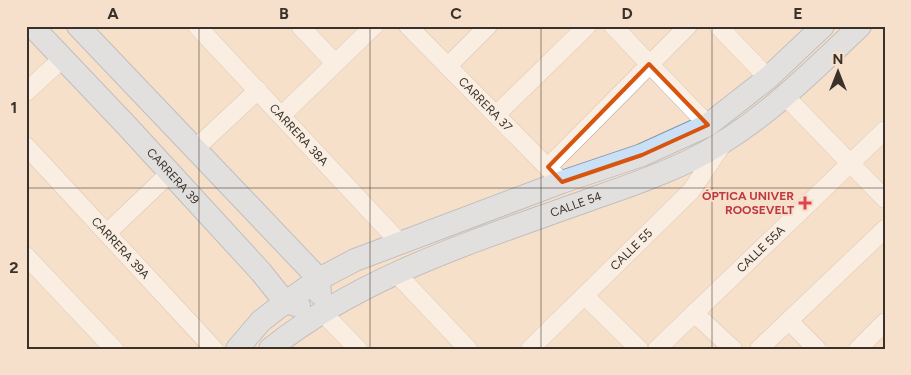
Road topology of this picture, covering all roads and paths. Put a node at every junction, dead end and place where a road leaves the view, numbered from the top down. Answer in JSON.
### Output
{"nodes":[{"id":1,"x":32,"y":26,"type":"edge"},
{"id":2,"x":197,"y":26,"type":"edge"},
{"id":3,"x":300,"y":26,"type":"edge"},
{"id":4,"x":374,"y":26,"type":"edge"},
{"id":5,"x":408,"y":26,"type":"edge"},
{"id":6,"x":488,"y":26,"type":"edge"},
{"id":7,"x":586,"y":26,"type":"edge"},
{"id":8,"x":613,"y":26,"type":"edge"},
{"id":9,"x":688,"y":26,"type":"edge"},
{"id":10,"x":718,"y":26,"type":"edge"},
{"id":11,"x":823,"y":26,"type":"edge"},
{"id":12,"x":860,"y":26,"type":"edge"},
{"id":13,"x":85,"y":28,"type":"edge"},
{"id":14,"x":63,"y":58,"type":"junction"},
{"id":15,"x":335,"y":64,"type":"junction"},
{"id":16,"x":649,"y":64,"type":"junction"},
{"id":17,"x":117,"y":65,"type":"junction"},
{"id":18,"x":448,"y":66,"type":"junction"},
{"id":19,"x":768,"y":78,"type":"junction"},
{"id":20,"x":88,"y":85,"type":"junction"},
{"id":21,"x":258,"y":90,"type":"junction"},
{"id":22,"x":26,"y":92,"type":"edge"},
{"id":23,"x":785,"y":96,"type":"junction"},
{"id":24,"x":153,"y":104,"type":"junction"},
{"id":25,"x":282,"y":115,"type":"junction"},
{"id":26,"x":496,"y":115,"type":"junction"},
{"id":27,"x":708,"y":125,"type":"junction"},
{"id":28,"x":128,"y":126,"type":"junction"},
{"id":29,"x":885,"y":130,"type":"edge"},
{"id":30,"x":725,"y":142,"type":"junction"},
{"id":31,"x":26,"y":146,"type":"edge"},
{"id":32,"x":196,"y":148,"type":"junction"},
{"id":33,"x":849,"y":163,"type":"junction"},
{"id":34,"x":170,"y":173,"type":"junction"},
{"id":35,"x":555,"y":175,"type":"junction"},
{"id":36,"x":885,"y":200,"type":"edge"},
{"id":37,"x":885,"y":229,"type":"edge"},
{"id":38,"x":107,"y":233,"type":"junction"},
{"id":39,"x":401,"y":244,"type":"junction"},
{"id":40,"x":296,"y":254,"type":"junction"},
{"id":41,"x":26,"y":256,"type":"edge"},
{"id":42,"x":355,"y":260,"type":"junction"},
{"id":43,"x":261,"y":272,"type":"junction"},
{"id":44,"x":396,"y":273,"type":"junction"},
{"id":45,"x":319,"y":279,"type":"junction"},
{"id":46,"x":585,"y":296,"type":"junction"},
{"id":47,"x":286,"y":302,"type":"junction"},
{"id":48,"x":322,"y":312,"type":"junction"},
{"id":49,"x":694,"y":313,"type":"junction"},
{"id":50,"x":261,"y":321,"type":"junction"},
{"id":51,"x":788,"y":321,"type":"junction"},
{"id":52,"x":885,"y":322,"type":"edge"},
{"id":53,"x":114,"y":349,"type":"edge"},
{"id":54,"x":214,"y":349,"type":"edge"},
{"id":55,"x":236,"y":349,"type":"edge"},
{"id":56,"x":270,"y":349,"type":"edge"},
{"id":57,"x":358,"y":349,"type":"edge"},
{"id":58,"x":468,"y":349,"type":"edge"},
{"id":59,"x":530,"y":349,"type":"edge"},
{"id":60,"x":638,"y":349,"type":"edge"},
{"id":61,"x":657,"y":349,"type":"edge"},
{"id":62,"x":733,"y":349,"type":"edge"},
{"id":63,"x":760,"y":349,"type":"edge"},
{"id":64,"x":817,"y":349,"type":"edge"},
{"id":65,"x":858,"y":349,"type":"edge"}],
"edges":[{"from":1,"to":14,"type":"main road","name":"CARRERA 39"},
{"from":2,"to":21,"type":"street","name":"CARRERA 38A"},
{"from":3,"to":15,"type":"street"},
{"from":4,"to":15,"type":"street"},
{"from":5,"to":18,"type":"street","name":"CARRERA 37"},
{"from":6,"to":18,"type":"street"},
{"from":7,"to":26,"type":"street"},
{"from":8,"to":16,"type":"street"},
{"from":9,"to":16,"type":"street"},
{"from":10,"to":19,"type":"street"},
{"from":11,"to":19,"type":"main road","name":"CALLE 54"},
{"from":12,"to":23,"type":"main road","name":"CALLE 54"},
{"from":13,"to":17,"type":"main road"},
{"from":14,"to":20,"type":"main road","name":"CARRERA 39"},
{"from":14,"to":22,"type":"street"},
{"from":15,"to":25,"type":"street"},
{"from":16,"to":27,"type":"street"},
{"from":16,"to":35,"type":"street"},
{"from":17,"to":20,"type":"main road"},
{"from":17,"to":24,"type":"main road"},
{"from":18,"to":26,"type":"street","name":"CARRERA 37"},
{"from":19,"to":27,"type":"main road","name":"CALLE 54"},
{"from":20,"to":28,"type":"main road","name":"CARRERA 39"},
{"from":21,"to":25,"type":"street","name":"CARRERA 38A"},
{"from":21,"to":32,"type":"street"},
{"from":23,"to":30,"type":"main road","name":"CALLE 54"},
{"from":23,"to":33,"type":"street"},
{"from":24,"to":28,"type":"main road"},
{"from":24,"to":32,"type":"main road"},
{"from":25,"to":39,"type":"street","name":"CARRERA 38A"},
{"from":26,"to":35,"type":"street","name":"CARRERA 37"},
{"from":27,"to":35,"type":"main road","name":"CALLE 54"},
{"from":28,"to":34,"type":"main road","name":"CARRERA 39"},
{"from":29,"to":33,"type":"street","name":"CALLE 55A"},
{"from":30,"to":44,"type":"main road","name":"CALLE 54"},
{"from":30,"to":46,"type":"street","name":"CALLE 55"},
{"from":31,"to":38,"type":"street","name":"CARRERA 39A"},
{"from":32,"to":40,"type":"main road"},
{"from":33,"to":36,"type":"street"},
{"from":33,"to":49,"type":"street","name":"CALLE 55A"},
{"from":34,"to":38,"type":"street"},
{"from":34,"to":43,"type":"main road","name":"CARRERA 39"},
{"from":35,"to":39,"type":"main road","name":"CALLE 54"},
{"from":37,"to":51,"type":"street"},
{"from":38,"to":54,"type":"street","name":"CARRERA 39A"},
{"from":39,"to":42,"type":"main road","name":"CALLE 54"},
{"from":40,"to":42,"type":"main road"},
{"from":40,"to":45,"type":"main road"},
{"from":41,"to":53,"type":"street"},
{"from":42,"to":45,"type":"main road","name":"CALLE 54"},
{"from":43,"to":47,"type":"main road","name":"CARRERA 39"},
{"from":43,"to":50,"type":"main road"},
{"from":44,"to":48,"type":"main road","name":"CALLE 54"},
{"from":44,"to":58,"type":"street"},
{"from":45,"to":47,"type":"main road","name":"CALLE 54"},
{"from":45,"to":48,"type":"main road"},
{"from":46,"to":59,"type":"street","name":"CALLE 55"},
{"from":46,"to":60,"type":"street"},
{"from":47,"to":48,"type":"main road"},
{"from":47,"to":50,"type":"main road","name":"CALLE 54"},
{"from":48,"to":56,"type":"main road","name":"CALLE 54"},
{"from":48,"to":57,"type":"street"},
{"from":49,"to":61,"type":"street","name":"CALLE 55A"},
{"from":49,"to":62,"type":"street"},
{"from":50,"to":55,"type":"main road","name":"CALLE 54"},
{"from":51,"to":63,"type":"street"},
{"from":51,"to":64,"type":"street"},
{"from":52,"to":65,"type":"street"}]}
